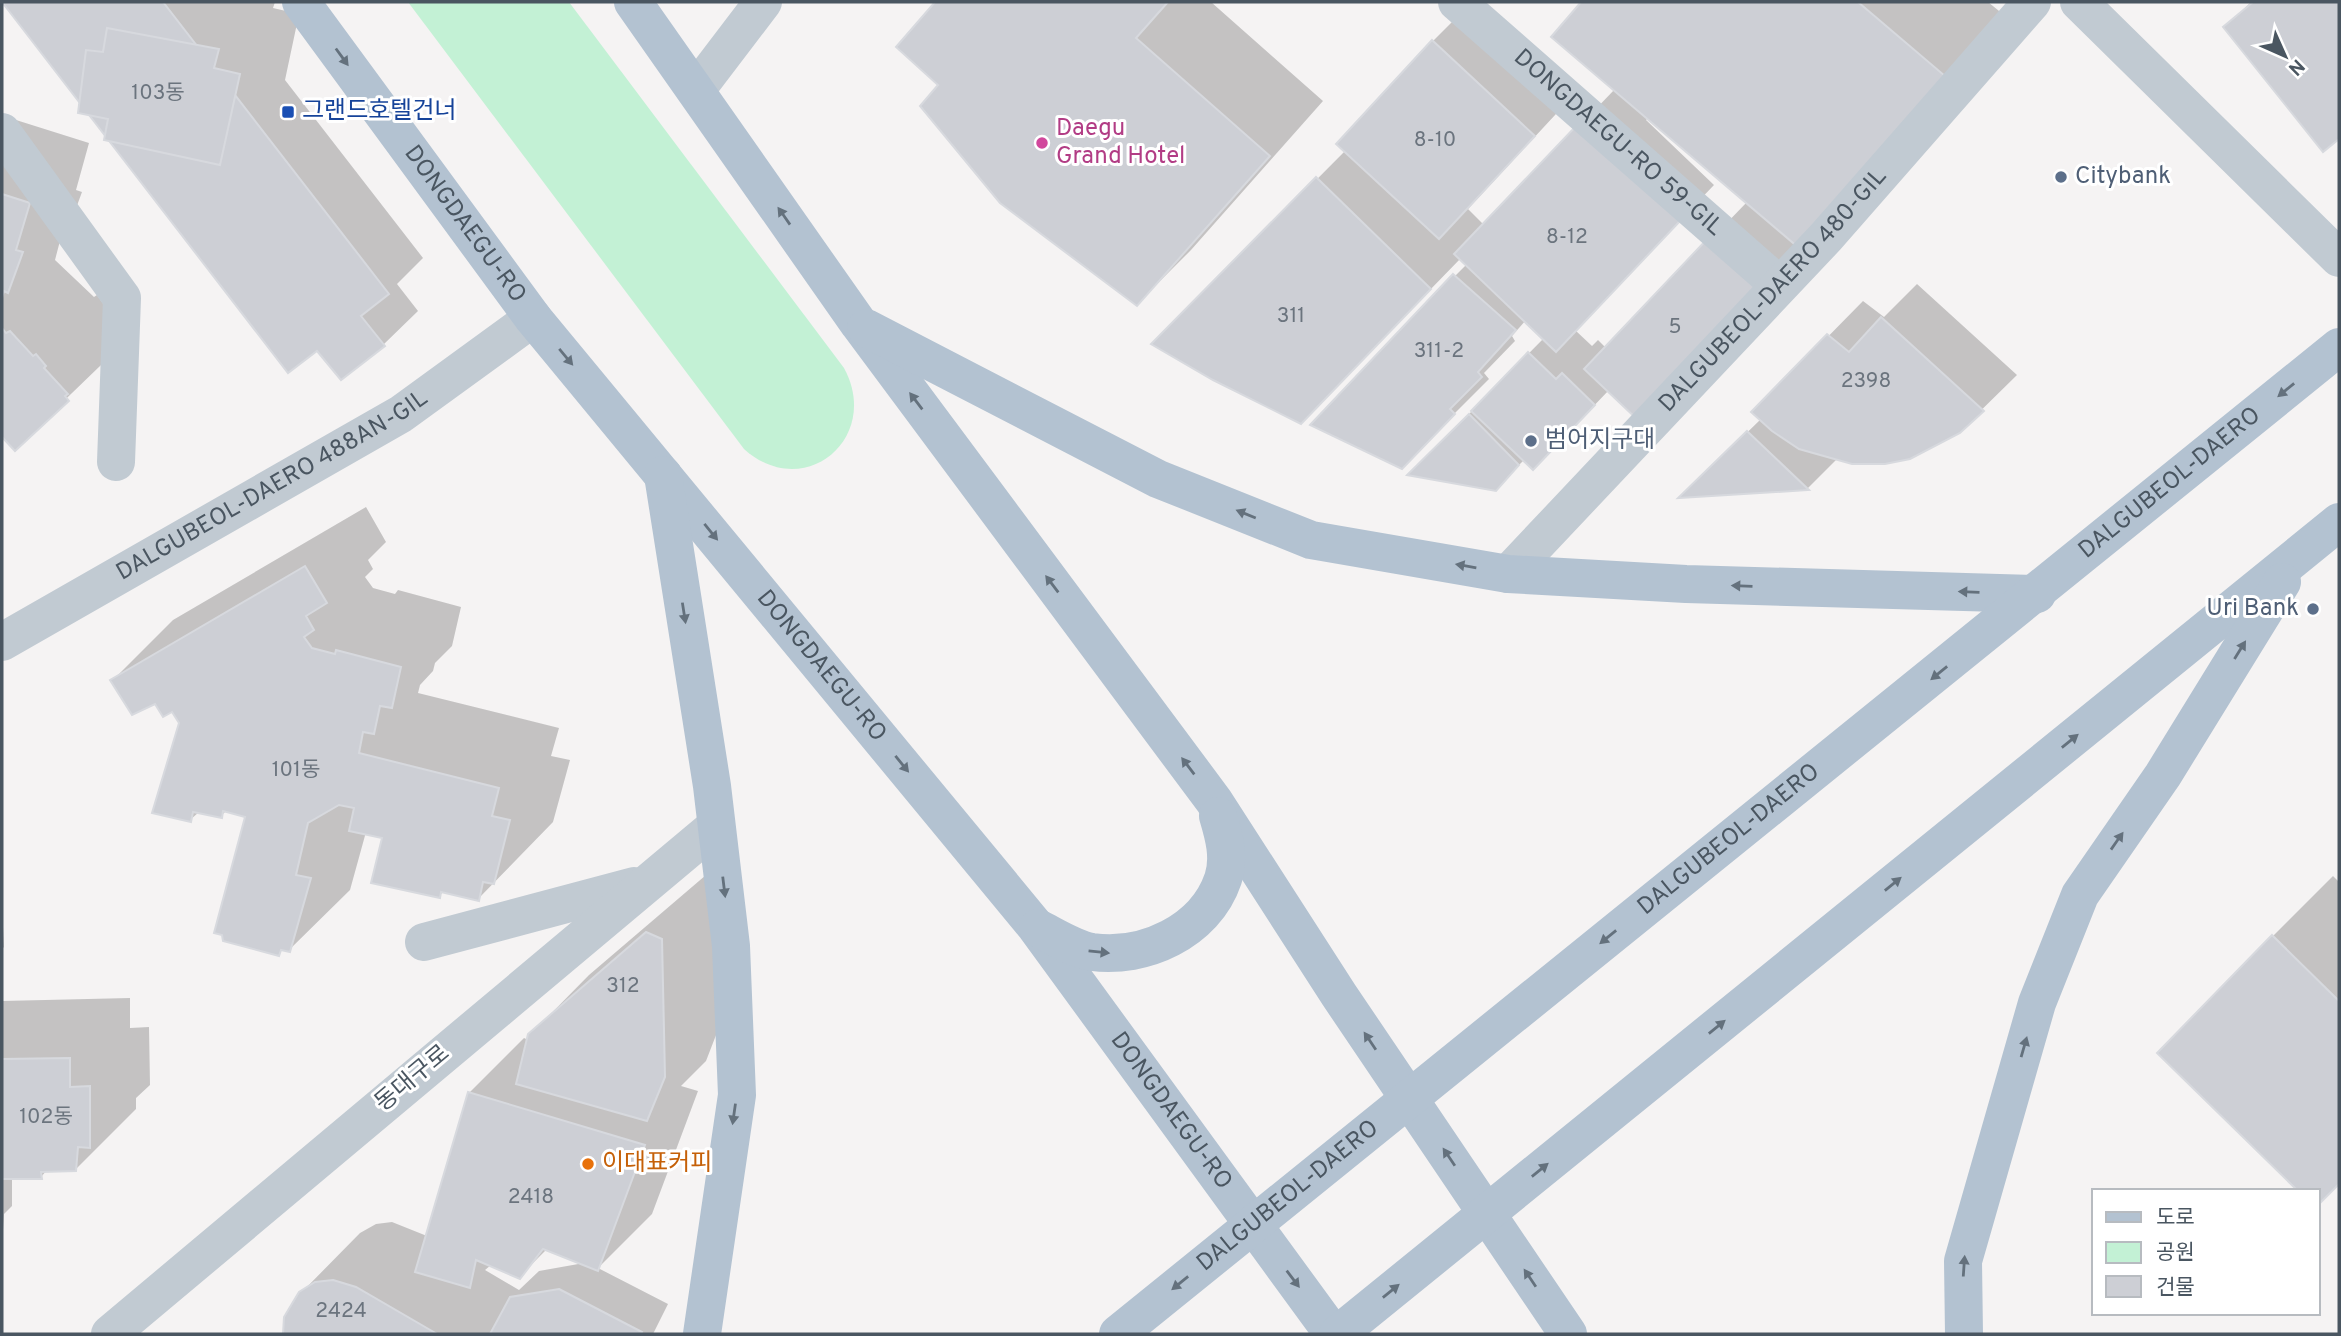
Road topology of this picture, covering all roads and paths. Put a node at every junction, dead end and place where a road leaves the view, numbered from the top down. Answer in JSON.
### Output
{"nodes":[{"id":1,"x":301,"y":2,"type":"edge"},
{"id":2,"x":633,"y":2,"type":"edge"},
{"id":3,"x":763,"y":2,"type":"edge"},
{"id":4,"x":1457,"y":2,"type":"edge"},
{"id":5,"x":2032,"y":2,"type":"edge"},
{"id":6,"x":2079,"y":2,"type":"edge"},
{"id":7,"x":696,"y":90,"type":"junction"},
{"id":8,"x":2,"y":132,"type":"edge"},
{"id":9,"x":2339,"y":258,"type":"edge"},
{"id":10,"x":1778,"y":284,"type":"junction"},
{"id":11,"x":533,"y":318,"type":"junction"},
{"id":12,"x":859,"y":324,"type":"junction"},
{"id":13,"x":2339,"y":347,"type":"edge"},
{"id":14,"x":116,"y":462,"type":"dead end"},
{"id":15,"x":662,"y":473,"type":"junction"},
{"id":16,"x":2339,"y":522,"type":"edge"},
{"id":17,"x":2298,"y":556,"type":"junction"},
{"id":18,"x":1508,"y":573,"type":"junction"},
{"id":19,"x":2037,"y":594,"type":"junction"},
{"id":20,"x":2,"y":642,"type":"edge"},
{"id":21,"x":1214,"y":801,"type":"junction"},
{"id":22,"x":716,"y":826,"type":"junction"},
{"id":23,"x":646,"y":883,"type":"junction"},
{"id":24,"x":1036,"y":927,"type":"junction"},
{"id":25,"x":424,"y":942,"type":"dead end"},
{"id":26,"x":1408,"y":1097,"type":"junction"},
{"id":27,"x":1487,"y":1213,"type":"junction"},
{"id":28,"x":1252,"y":1224,"type":"junction"},
{"id":29,"x":110,"y":1334,"type":"edge"},
{"id":30,"x":702,"y":1334,"type":"edge"},
{"id":31,"x":1118,"y":1334,"type":"edge"},
{"id":32,"x":1335,"y":1334,"type":"edge"},
{"id":33,"x":1568,"y":1334,"type":"edge"},
{"id":34,"x":1964,"y":1334,"type":"edge"}],
"edges":[{"from":1,"to":11,"type":"main road","name":"DONGDAEGU-RO","one_way":true},
{"from":2,"to":7,"type":"main road"},
{"from":3,"to":7,"type":"street"},
{"from":4,"to":10,"type":"street","name":"DONGDAEGU-RO 59-GIL"},
{"from":5,"to":10,"type":"street","name":"DALGUBEOL-DAERO 480-GIL"},
{"from":6,"to":9,"type":"street"},
{"from":12,"to":7,"type":"main road","one_way":true},
{"from":8,"to":14,"type":"street"},
{"from":10,"to":18,"type":"street","name":"DALGUBEOL-DAERO 480-GIL"},
{"from":11,"to":15,"type":"main road","name":"DONGDAEGU-RO","one_way":true},
{"from":11,"to":20,"type":"street","name":"DALGUBEOL-DAERO 488AN-GIL"},
{"from":18,"to":12,"type":"main road","one_way":true},
{"from":21,"to":12,"type":"main road","one_way":true},
{"from":13,"to":19,"type":"main road","name":"DALGUBEOL-DAERO","one_way":true},
{"from":15,"to":22,"type":"main road","one_way":true},
{"from":15,"to":24,"type":"main road","name":"DONGDAEGU-RO","one_way":true},
{"from":16,"to":17,"type":"main road"},
{"from":27,"to":17,"type":"main road","one_way":true},
{"from":34,"to":17,"type":"main road","one_way":true},
{"from":19,"to":18,"type":"main road","one_way":true},
{"from":19,"to":26,"type":"main road","name":"DALGUBEOL-DAERO","one_way":true},
{"from":24,"to":21,"type":"main road","one_way":true},
{"from":26,"to":21,"type":"main road","one_way":true},
{"from":22,"to":23,"type":"street","name":"동대구로"},
{"from":22,"to":30,"type":"main road","one_way":true},
{"from":23,"to":25,"type":"street"},
{"from":23,"to":29,"type":"street","name":"동대구로"},
{"from":24,"to":28,"type":"main road","name":"DONGDAEGU-RO"},
{"from":27,"to":26,"type":"main road","one_way":true},
{"from":26,"to":28,"type":"main road","name":"DALGUBEOL-DAERO"},
{"from":32,"to":27,"type":"main road","one_way":true},
{"from":33,"to":27,"type":"main road","one_way":true},
{"from":28,"to":31,"type":"main road","name":"DALGUBEOL-DAERO","one_way":true},
{"from":28,"to":32,"type":"main road","name":"DONGDAEGU-RO","one_way":true}]}
